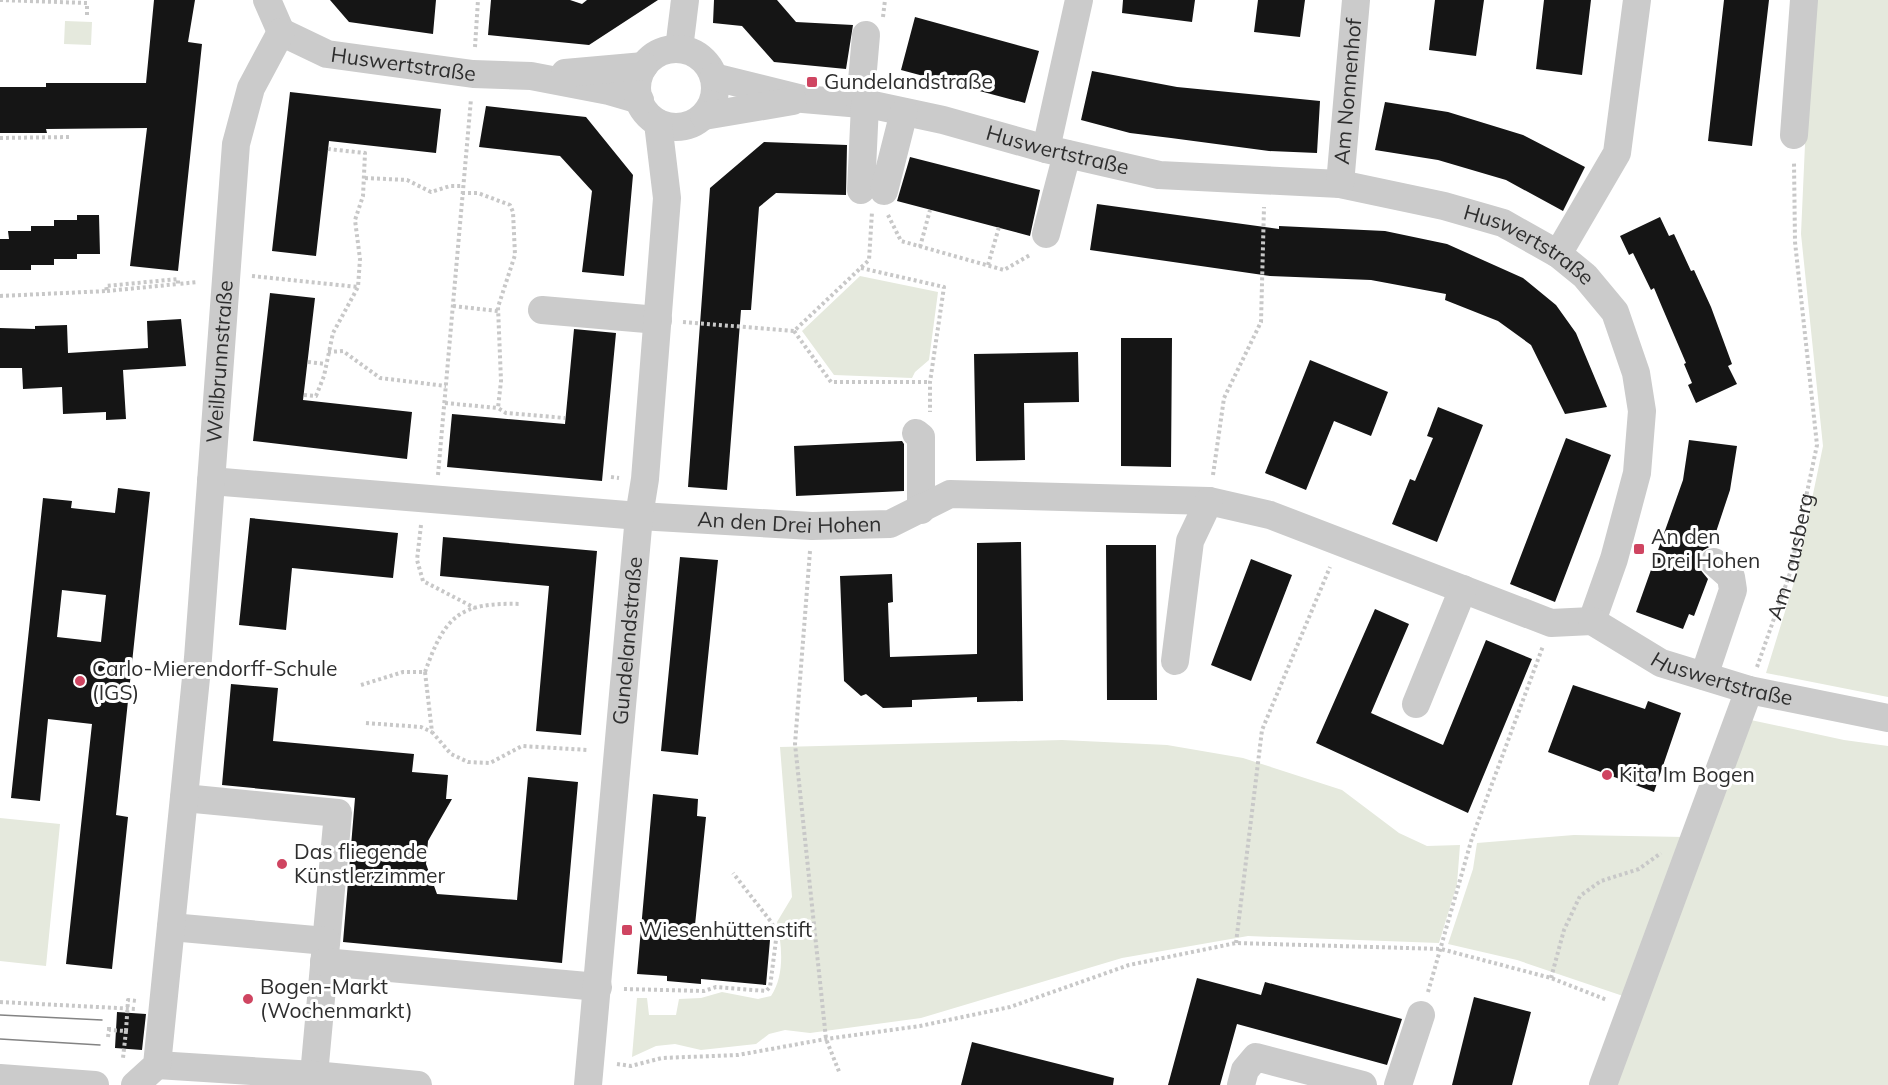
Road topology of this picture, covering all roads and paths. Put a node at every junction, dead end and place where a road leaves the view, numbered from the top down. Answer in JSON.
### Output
{"nodes":[{"id":1,"x":0,"y":0,"type":"edge"},
{"id":2,"x":267,"y":0,"type":"edge"},
{"id":3,"x":478,"y":0,"type":"edge"},
{"id":4,"x":685,"y":0,"type":"edge"},
{"id":5,"x":1079,"y":0,"type":"edge"},
{"id":6,"x":1356,"y":0,"type":"edge"},
{"id":7,"x":1637,"y":0,"type":"edge"},
{"id":8,"x":1804,"y":0,"type":"edge"},
{"id":9,"x":87,"y":18,"type":"dead end"},
{"id":10,"x":281,"y":32,"type":"junction"},
{"id":11,"x":866,"y":35,"type":"dead end"},
{"id":12,"x":679,"y":49,"type":"junction"},
{"id":13,"x":645,"y":66,"type":"junction"},
{"id":14,"x":473,"y":74,"type":"junction"},
{"id":15,"x":531,"y":76,"type":"junction"},
{"id":16,"x":714,"y":76,"type":"junction"},
{"id":17,"x":803,"y":99,"type":"junction"},
{"id":18,"x":639,"y":100,"type":"junction"},
{"id":19,"x":862,"y":105,"type":"junction"},
{"id":20,"x":904,"y":112,"type":"junction"},
{"id":21,"x":696,"y":121,"type":"junction"},
{"id":22,"x":658,"y":123,"type":"junction"},
{"id":23,"x":1794,"y":135,"type":"joint"},
{"id":24,"x":70,"y":137,"type":"dead end"},
{"id":25,"x":0,"y":138,"type":"edge"},
{"id":26,"x":328,"y":149,"type":"dead end"},
{"id":27,"x":1056,"y":152,"type":"junction"},
{"id":28,"x":365,"y":178,"type":"junction"},
{"id":29,"x":1265,"y":182,"type":"junction"},
{"id":30,"x":1340,"y":184,"type":"junction"},
{"id":31,"x":463,"y":186,"type":"junction"},
{"id":32,"x":462,"y":193,"type":"junction"},
{"id":33,"x":667,"y":198,"type":"junction"},
{"id":34,"x":876,"y":199,"type":"junction"},
{"id":35,"x":930,"y":210,"type":"dead end"},
{"id":36,"x":999,"y":227,"type":"dead end"},
{"id":37,"x":1040,"y":244,"type":"joint"},
{"id":38,"x":920,"y":247,"type":"junction"},
{"id":39,"x":1558,"y":254,"type":"junction"},
{"id":40,"x":988,"y":265,"type":"junction"},
{"id":41,"x":861,"y":268,"type":"junction"},
{"id":42,"x":227,"y":282,"type":"junction"},
{"id":43,"x":357,"y":287,"type":"junction"},
{"id":44,"x":0,"y":296,"type":"edge"},
{"id":45,"x":453,"y":306,"type":"junction"},
{"id":46,"x":542,"y":310,"type":"dead end"},
{"id":47,"x":498,"y":311,"type":"junction"},
{"id":48,"x":671,"y":321,"type":"junction"},
{"id":49,"x":794,"y":331,"type":"junction"},
{"id":50,"x":328,"y":352,"type":"junction"},
{"id":51,"x":308,"y":362,"type":"dead end"},
{"id":52,"x":326,"y":364,"type":"junction"},
{"id":53,"x":930,"y":382,"type":"junction"},
{"id":54,"x":446,"y":386,"type":"junction"},
{"id":55,"x":304,"y":395,"type":"dead end"},
{"id":56,"x":445,"y":403,"type":"junction"},
{"id":57,"x":498,"y":408,"type":"junction"},
{"id":58,"x":565,"y":418,"type":"dead end"},
{"id":59,"x":923,"y":425,"type":"joint"},
{"id":60,"x":211,"y":481,"type":"junction"},
{"id":61,"x":430,"y":499,"type":"junction"},
{"id":62,"x":1209,"y":501,"type":"junction"},
{"id":63,"x":921,"y":510,"type":"junction"},
{"id":64,"x":639,"y":516,"type":"junction"},
{"id":65,"x":812,"y":526,"type":"junction"},
{"id":66,"x":1340,"y":541,"type":"junction"},
{"id":67,"x":1714,"y":562,"type":"dead end"},
{"id":68,"x":1463,"y":589,"type":"junction"},
{"id":69,"x":521,"y":604,"type":"dead end"},
{"id":70,"x":475,"y":608,"type":"junction"},
{"id":71,"x":1592,"y":621,"type":"junction"},
{"id":72,"x":1551,"y":623,"type":"junction"},
{"id":73,"x":1175,"y":661,"type":"dead end"},
{"id":74,"x":425,"y":672,"type":"junction"},
{"id":75,"x":1704,"y":676,"type":"junction"},
{"id":76,"x":361,"y":685,"type":"dead end"},
{"id":77,"x":1749,"y":690,"type":"junction"},
{"id":78,"x":1416,"y":704,"type":"dead end"},
{"id":79,"x":1888,"y":718,"type":"edge"},
{"id":80,"x":366,"y":723,"type":"dead end"},
{"id":81,"x":432,"y":732,"type":"junction"},
{"id":82,"x":588,"y":750,"type":"dead end"},
{"id":83,"x":184,"y":798,"type":"junction"},
{"id":84,"x":1691,"y":846,"type":"junction"},
{"id":85,"x":733,"y":873,"type":"dead end"},
{"id":86,"x":171,"y":927,"type":"junction"},
{"id":87,"x":1236,"y":943,"type":"junction"},
{"id":88,"x":1441,"y":949,"type":"junction"},
{"id":89,"x":325,"y":952,"type":"junction"},
{"id":90,"x":1551,"y":978,"type":"junction"},
{"id":91,"x":611,"y":988,"type":"junction"},
{"id":92,"x":0,"y":1002,"type":"edge"},
{"id":93,"x":1630,"y":1008,"type":"junction"},
{"id":94,"x":163,"y":1011,"type":"junction"},
{"id":95,"x":1421,"y":1015,"type":"joint"},
{"id":96,"x":109,"y":1024,"type":"dead end"},
{"id":97,"x":109,"y":1030,"type":"junction"},
{"id":98,"x":108,"y":1037,"type":"dead end"},
{"id":99,"x":826,"y":1039,"type":"junction"},
{"id":100,"x":157,"y":1065,"type":"junction"},
{"id":101,"x":630,"y":1065,"type":"dead end"},
{"id":102,"x":129,"y":1074,"type":"edge"},
{"id":103,"x":840,"y":1074,"type":"dead end"},
{"id":104,"x":314,"y":1075,"type":"junction"},
{"id":105,"x":198,"y":1077,"type":"edge"},
{"id":106,"x":0,"y":1078,"type":"edge"},
{"id":107,"x":95,"y":1085,"type":"edge"},
{"id":108,"x":418,"y":1085,"type":"edge"},
{"id":109,"x":588,"y":1085,"type":"edge"},
{"id":110,"x":1241,"y":1085,"type":"edge"},
{"id":111,"x":1363,"y":1085,"type":"edge"},
{"id":112,"x":1398,"y":1085,"type":"edge"},
{"id":113,"x":1603,"y":1085,"type":"edge"}],
"edges":[{"from":1,"to":9,"type":"path"},
{"from":2,"to":10,"type":"street"},
{"from":3,"to":14,"type":"path"},
{"from":4,"to":12,"type":"street"},
{"from":5,"to":27,"type":"street"},
{"from":6,"to":30,"type":"street","name":"Am Nonnenhof"},
{"from":7,"to":39,"type":"street"},
{"from":8,"to":23,"type":"street"},
{"from":10,"to":14,"type":"street","name":"Huswertstraße"},
{"from":10,"to":42,"type":"street","name":"Weilbrunnstraße"},
{"from":11,"to":19,"type":"street"},
{"from":12,"to":13,"type":"street"},
{"from":12,"to":16,"type":"street"},
{"from":13,"to":15,"type":"street","name":"Huswertstraße"},
{"from":13,"to":18,"type":"street"},
{"from":14,"to":15,"type":"street","name":"Huswertstraße"},
{"from":14,"to":31,"type":"path"},
{"from":15,"to":18,"type":"street","name":"Huswertstraße"},
{"from":16,"to":17,"type":"street","name":"Huswertstraße"},
{"from":16,"to":21,"type":"street"},
{"from":17,"to":19,"type":"street","name":"Huswertstraße"},
{"from":17,"to":21,"type":"street","name":"Huswertstraße"},
{"from":18,"to":22,"type":"street"},
{"from":19,"to":20,"type":"street","name":"Huswertstraße"},
{"from":19,"to":34,"type":"street"},
{"from":20,"to":27,"type":"street","name":"Huswertstraße"},
{"from":20,"to":34,"type":"street"},
{"from":21,"to":22,"type":"street"},
{"from":21,"to":33,"type":"street","name":"Gundelandstraße"},
{"from":22,"to":33,"type":"street","name":"Gundelandstraße"},
{"from":23,"to":77,"type":"path","name":"Am Lausberg"},
{"from":24,"to":25,"type":"path"},
{"from":26,"to":28,"type":"path"},
{"from":27,"to":29,"type":"street","name":"Huswertstraße"},
{"from":27,"to":37,"type":"street"},
{"from":28,"to":31,"type":"path"},
{"from":28,"to":43,"type":"path"},
{"from":29,"to":30,"type":"street","name":"Huswertstraße"},
{"from":29,"to":62,"type":"path"},
{"from":30,"to":39,"type":"street","name":"Huswertstraße"},
{"from":31,"to":32,"type":"path"},
{"from":32,"to":45,"type":"path"},
{"from":32,"to":47,"type":"path"},
{"from":33,"to":48,"type":"street","name":"Gundelandstraße"},
{"from":34,"to":38,"type":"path"},
{"from":34,"to":41,"type":"path"},
{"from":35,"to":38,"type":"path"},
{"from":36,"to":40,"type":"path"},
{"from":37,"to":40,"type":"path"},
{"from":38,"to":40,"type":"path"},
{"from":39,"to":71,"type":"street","name":"Huswertstraße"},
{"from":41,"to":49,"type":"path"},
{"from":41,"to":53,"type":"path"},
{"from":42,"to":43,"type":"path"},
{"from":42,"to":44,"type":"path"},
{"from":42,"to":60,"type":"street","name":"Weilbrunnstraße"},
{"from":43,"to":50,"type":"path"},
{"from":45,"to":47,"type":"path"},
{"from":45,"to":54,"type":"path"},
{"from":46,"to":48,"type":"street"},
{"from":47,"to":57,"type":"path"},
{"from":48,"to":49,"type":"path"},
{"from":48,"to":64,"type":"street","name":"Gundelandstraße"},
{"from":49,"to":53,"type":"path"},
{"from":50,"to":52,"type":"path"},
{"from":50,"to":54,"type":"path"},
{"from":51,"to":52,"type":"path"},
{"from":52,"to":55,"type":"path"},
{"from":53,"to":59,"type":"path"},
{"from":54,"to":56,"type":"path"},
{"from":56,"to":57,"type":"path"},
{"from":56,"to":61,"type":"path"},
{"from":57,"to":58,"type":"path"},
{"from":59,"to":63,"type":"street"},
{"from":60,"to":61,"type":"street","name":"An den Drei Hohen"},
{"from":60,"to":83,"type":"street","name":"Weilbrunnstraße"},
{"from":61,"to":64,"type":"street","name":"An den Drei Hohen"},
{"from":61,"to":70,"type":"path"},
{"from":62,"to":63,"type":"street","name":"An den Drei Hohen"},
{"from":62,"to":66,"type":"street","name":"An den Drei Hohen"},
{"from":62,"to":73,"type":"street"},
{"from":63,"to":65,"type":"street","name":"An den Drei Hohen"},
{"from":64,"to":65,"type":"street","name":"An den Drei Hohen"},
{"from":64,"to":91,"type":"street","name":"Gundelandstraße"},
{"from":65,"to":99,"type":"path"},
{"from":66,"to":68,"type":"street","name":"An den Drei Hohen"},
{"from":66,"to":87,"type":"path"},
{"from":67,"to":75,"type":"street"},
{"from":68,"to":72,"type":"street","name":"An den Drei Hohen"},
{"from":68,"to":78,"type":"street"},
{"from":69,"to":70,"type":"path"},
{"from":70,"to":74,"type":"path"},
{"from":71,"to":72,"type":"street","name":"An den Drei Hohen"},
{"from":71,"to":75,"type":"street","name":"Huswertstraße"},
{"from":72,"to":88,"type":"path"},
{"from":74,"to":76,"type":"path"},
{"from":74,"to":81,"type":"path"},
{"from":75,"to":77,"type":"street","name":"Huswertstraße"},
{"from":77,"to":79,"type":"street","name":"Huswertstraße"},
{"from":77,"to":84,"type":"street"},
{"from":80,"to":81,"type":"path"},
{"from":81,"to":82,"type":"path"},
{"from":83,"to":86,"type":"street","name":"Weilbrunnstraße"},
{"from":83,"to":89,"type":"street"},
{"from":84,"to":90,"type":"path"},
{"from":84,"to":93,"type":"street"},
{"from":85,"to":91,"type":"path"},
{"from":86,"to":89,"type":"street"},
{"from":86,"to":94,"type":"street","name":"Weilbrunnstraße"},
{"from":87,"to":88,"type":"path"},
{"from":87,"to":99,"type":"path"},
{"from":88,"to":90,"type":"path"},
{"from":88,"to":95,"type":"path"},
{"from":89,"to":91,"type":"street"},
{"from":89,"to":104,"type":"street"},
{"from":90,"to":93,"type":"path"},
{"from":91,"to":109,"type":"street","name":"Gundelandstraße"},
{"from":92,"to":94,"type":"path"},
{"from":93,"to":113,"type":"street"},
{"from":94,"to":100,"type":"street","name":"Weilbrunnstraße"},
{"from":95,"to":112,"type":"street"},
{"from":96,"to":97,"type":"path"},
{"from":97,"to":98,"type":"path"},
{"from":97,"to":102,"type":"path"},
{"from":99,"to":101,"type":"path"},
{"from":99,"to":103,"type":"path"},
{"from":100,"to":102,"type":"street"},
{"from":100,"to":105,"type":"street"},
{"from":104,"to":105,"type":"street"},
{"from":104,"to":108,"type":"street"},
{"from":106,"to":107,"type":"street"},
{"from":110,"to":111,"type":"street"}]}
